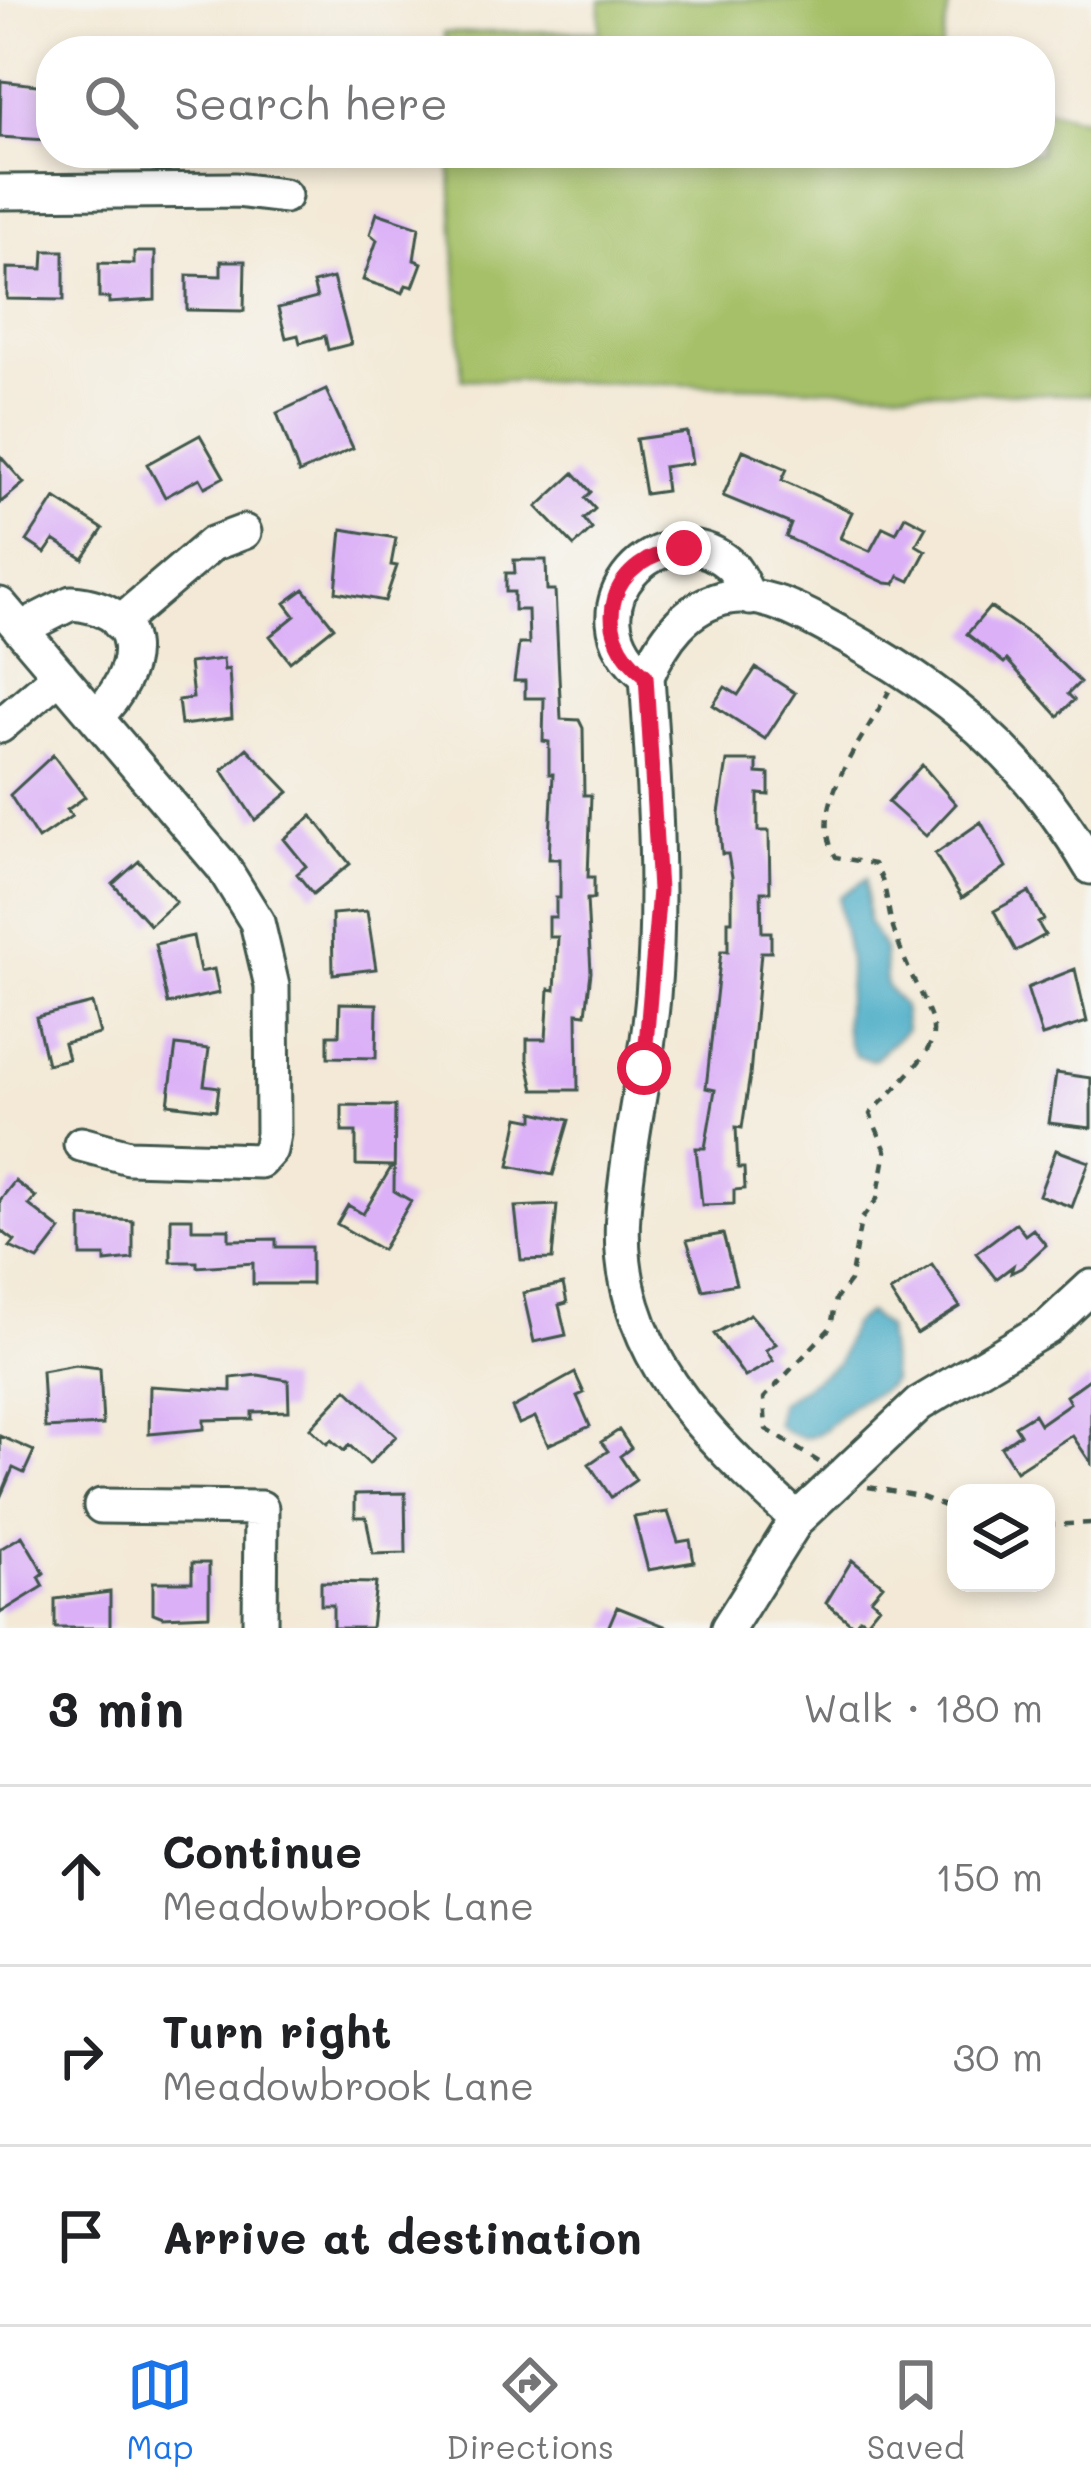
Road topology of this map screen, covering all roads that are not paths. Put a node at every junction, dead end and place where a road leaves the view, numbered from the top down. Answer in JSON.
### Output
{"nodes":[{"id":1,"x":0,"y":192,"type":"edge"},
{"id":2,"x":284,"y":196,"type":"dead end"},
{"id":3,"x":244,"y":532,"type":"dead end"},
{"id":4,"x":750,"y":598,"type":"junction"},
{"id":5,"x":10,"y":617,"type":"edge"},
{"id":6,"x":118,"y":623,"type":"junction"},
{"id":7,"x":60,"y":675,"type":"junction"},
{"id":8,"x":646,"y":676,"type":"junction"},
{"id":9,"x":96,"y":717,"type":"junction"},
{"id":10,"x":0,"y":726,"type":"edge"},
{"id":11,"x":1091,"y":867,"type":"edge"},
{"id":12,"x":82,"y":1144,"type":"dead end"},
{"id":13,"x":1091,"y":1287,"type":"edge"},
{"id":14,"x":101,"y":1505,"type":"dead end"},
{"id":15,"x":797,"y":1519,"type":"junction"},
{"id":16,"x":260,"y":1628,"type":"edge"},
{"id":17,"x":728,"y":1628,"type":"edge"}],
"edges":[{"from":1,"to":2,"type":"street"},
{"from":3,"to":6,"type":"street"},
{"from":4,"to":8,"type":"street"},
{"from":4,"to":8,"type":"street"},
{"from":4,"to":11,"type":"street"},
{"from":5,"to":6,"type":"street"},
{"from":5,"to":7,"type":"street"},
{"from":6,"to":9,"type":"street"},
{"from":7,"to":9,"type":"street"},
{"from":7,"to":10,"type":"street"},
{"from":8,"to":15,"type":"street"},
{"from":9,"to":12,"type":"street"},
{"from":13,"to":15,"type":"street"},
{"from":14,"to":16,"type":"street"},
{"from":15,"to":17,"type":"street"}]}
